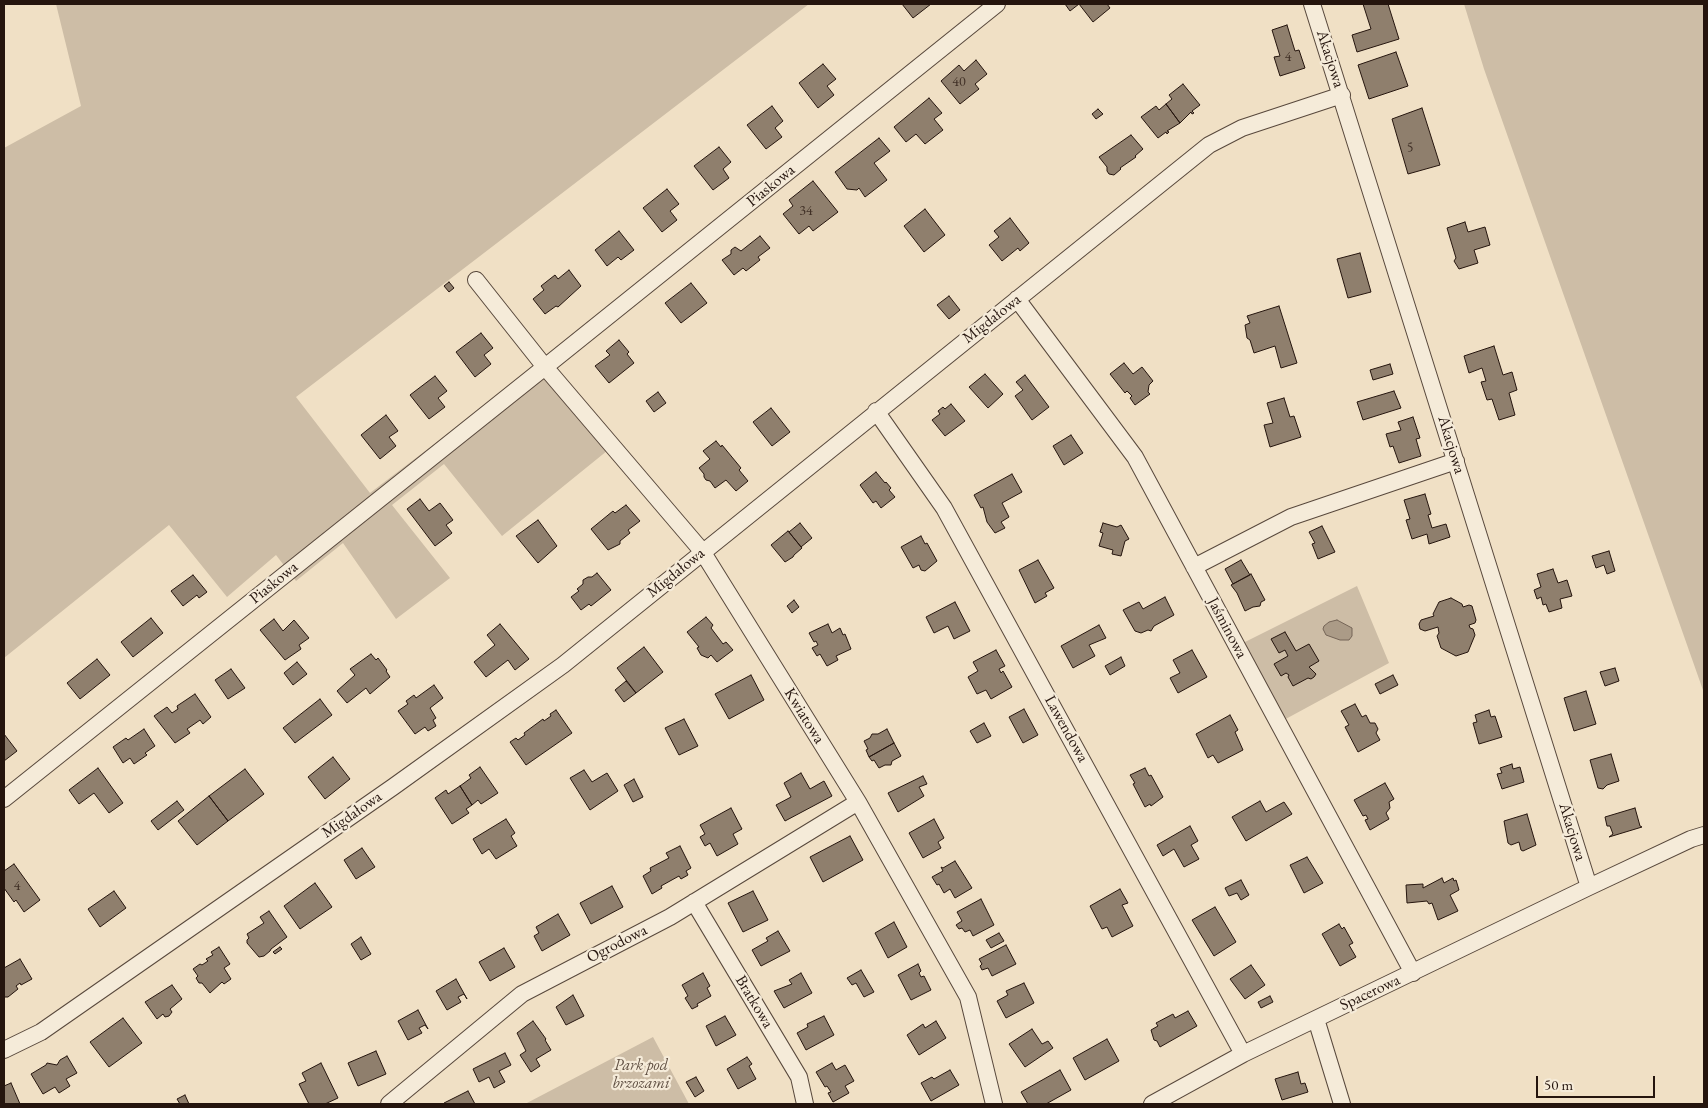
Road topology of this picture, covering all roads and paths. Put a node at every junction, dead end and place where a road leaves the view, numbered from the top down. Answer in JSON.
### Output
{"nodes":[{"id":1,"x":997,"y":4,"type":"edge"},
{"id":2,"x":1312,"y":4,"type":"edge"},
{"id":3,"x":1342,"y":95,"type":"junction"},
{"id":4,"x":476,"y":280,"type":"dead end"},
{"id":5,"x":1017,"y":299,"type":"junction"},
{"id":6,"x":545,"y":367,"type":"junction"},
{"id":7,"x":876,"y":411,"type":"junction"},
{"id":8,"x":1456,"y":461,"type":"junction"},
{"id":9,"x":702,"y":552,"type":"junction"},
{"id":10,"x":1194,"y":567,"type":"junction"},
{"id":11,"x":4,"y":799,"type":"edge"},
{"id":12,"x":858,"y":802,"type":"junction"},
{"id":13,"x":1704,"y":835,"type":"edge"},
{"id":14,"x":1589,"y":887,"type":"junction"},
{"id":15,"x":694,"y":902,"type":"junction"},
{"id":16,"x":1413,"y":973,"type":"junction"},
{"id":17,"x":1316,"y":1019,"type":"junction"},
{"id":18,"x":4,"y":1050,"type":"edge"},
{"id":19,"x":1243,"y":1054,"type":"junction"},
{"id":20,"x":405,"y":1098,"type":"edge"},
{"id":21,"x":389,"y":1104,"type":"edge"},
{"id":22,"x":805,"y":1104,"type":"edge"},
{"id":23,"x":994,"y":1104,"type":"edge"},
{"id":24,"x":1152,"y":1104,"type":"edge"},
{"id":25,"x":1342,"y":1104,"type":"edge"}],
"edges":[{"from":1,"to":6,"type":"street","name":"Piaskowa"},
{"from":2,"to":3,"type":"street","name":"Akacjowa"},
{"from":3,"to":5,"type":"street","name":"Migdałowa"},
{"from":3,"to":8,"type":"street","name":"Akacjowa"},
{"from":4,"to":6,"type":"street"},
{"from":5,"to":7,"type":"street","name":"Migdałowa"},
{"from":5,"to":10,"type":"street","name":"Jaśminowa"},
{"from":6,"to":9,"type":"street","name":"Kwiatowa"},
{"from":6,"to":11,"type":"street","name":"Piaskowa"},
{"from":7,"to":9,"type":"street","name":"Migdałowa"},
{"from":7,"to":19,"type":"street","name":"Lawendowa"},
{"from":8,"to":10,"type":"street"},
{"from":8,"to":14,"type":"street","name":"Akacjowa"},
{"from":9,"to":12,"type":"street","name":"Kwiatowa"},
{"from":9,"to":18,"type":"street","name":"Migdałowa"},
{"from":10,"to":16,"type":"street","name":"Jaśminowa"},
{"from":12,"to":15,"type":"street","name":"Ogrodowa"},
{"from":12,"to":23,"type":"street","name":"Kwiatowa"},
{"from":13,"to":14,"type":"street","name":"Spacerowa"},
{"from":14,"to":16,"type":"street","name":"Spacerowa"},
{"from":15,"to":20,"type":"street","name":"Ogrodowa"},
{"from":15,"to":22,"type":"street","name":"Bratkowa"},
{"from":16,"to":17,"type":"street","name":"Spacerowa"},
{"from":17,"to":19,"type":"street","name":"Spacerowa"},
{"from":17,"to":25,"type":"street"},
{"from":19,"to":24,"type":"street","name":"Spacerowa"},
{"from":20,"to":21,"type":"street","name":"Ogrodowa"}]}
